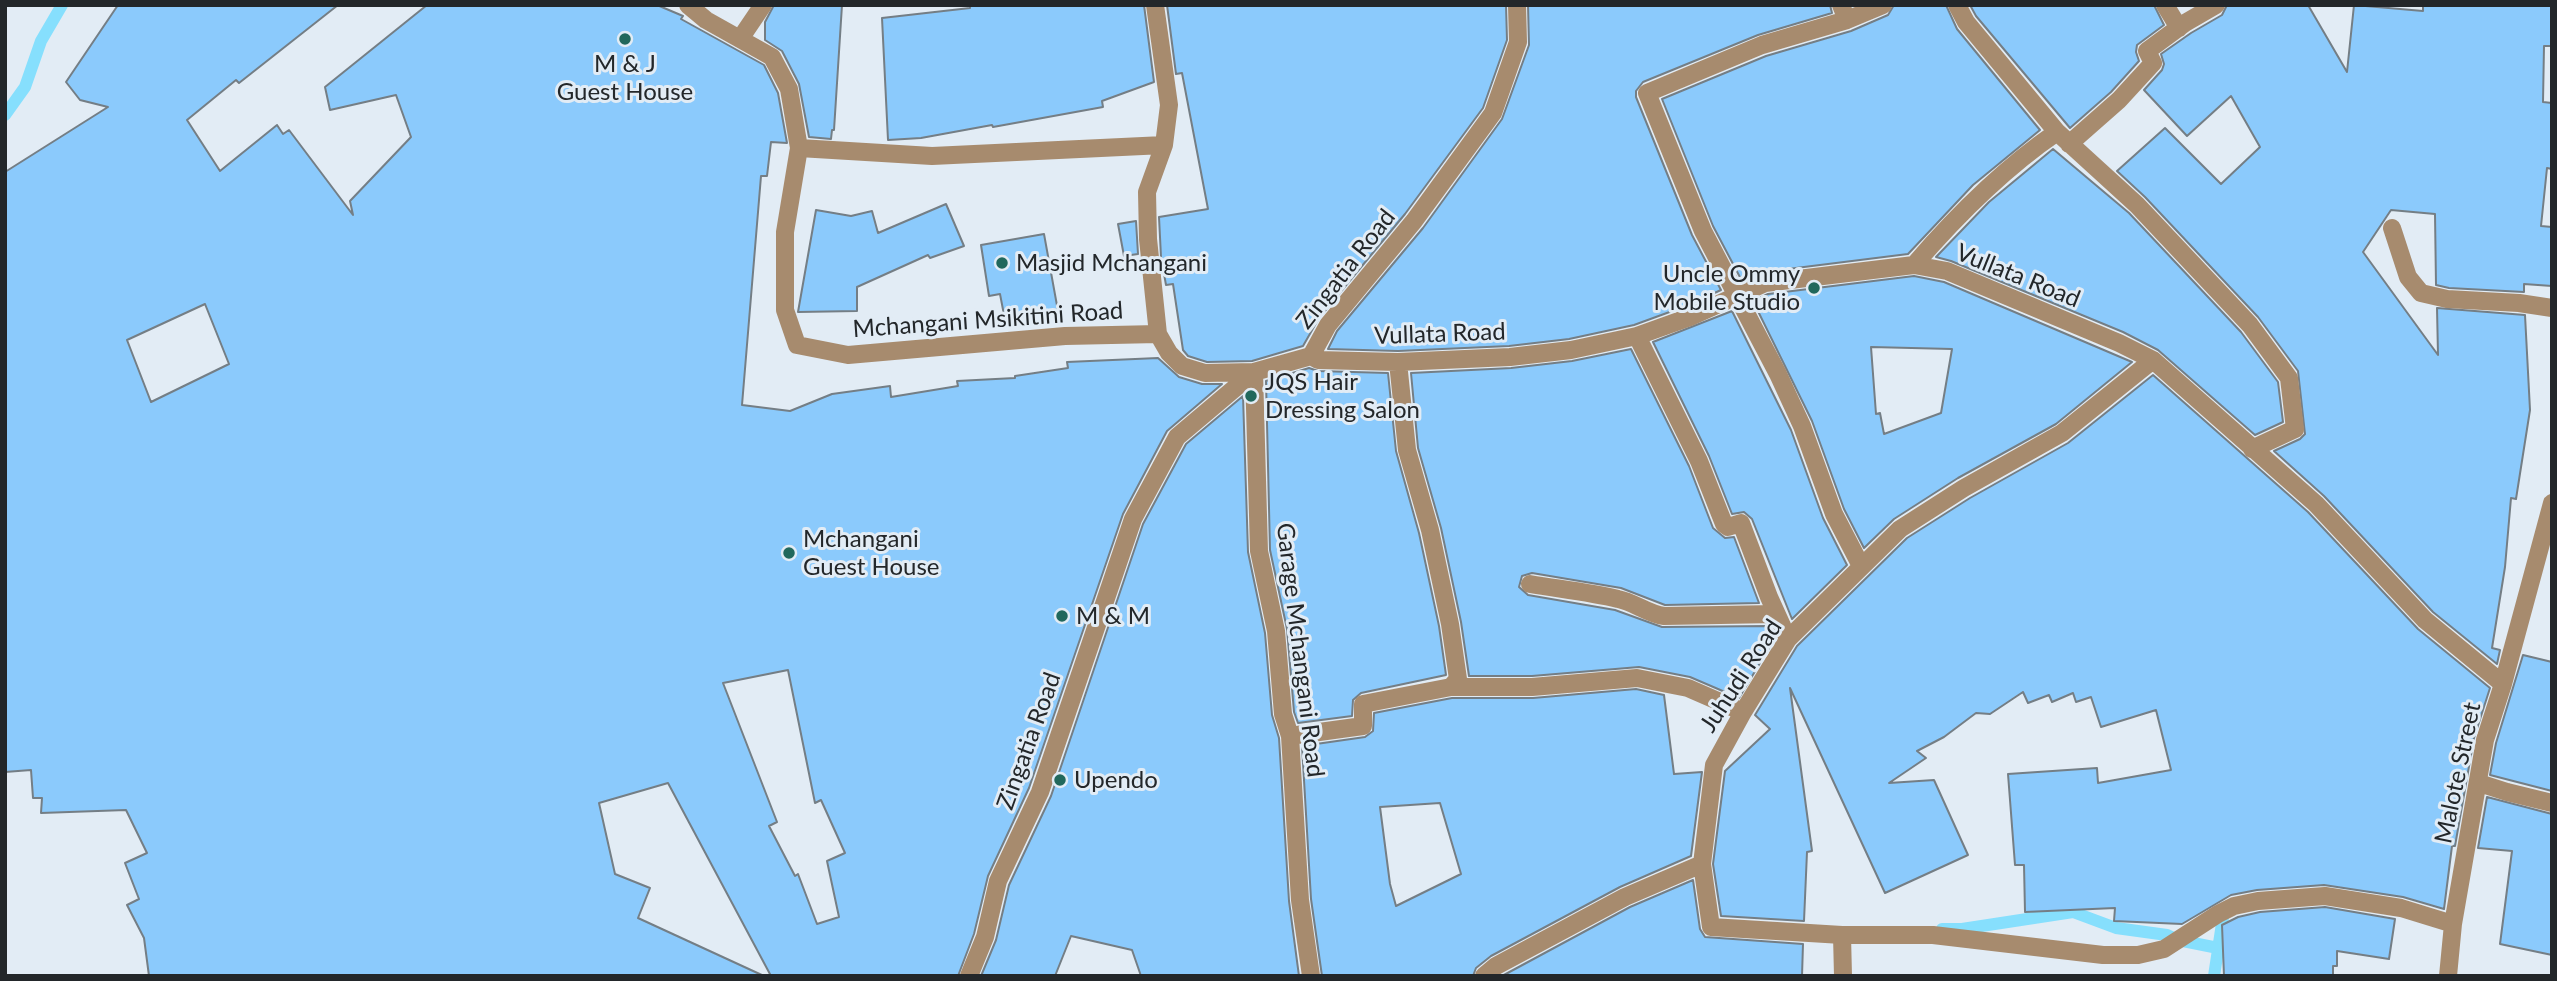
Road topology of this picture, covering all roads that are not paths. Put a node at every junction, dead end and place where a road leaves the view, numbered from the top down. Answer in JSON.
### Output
{"nodes":[{"id":1,"x":688,"y":5,"type":"edge"},
{"id":2,"x":763,"y":5,"type":"edge"},
{"id":3,"x":1155,"y":5,"type":"edge"},
{"id":4,"x":1517,"y":5,"type":"edge"},
{"id":5,"x":1883,"y":5,"type":"edge"},
{"id":6,"x":1957,"y":5,"type":"edge"},
{"id":7,"x":2165,"y":5,"type":"edge"},
{"id":8,"x":2216,"y":5,"type":"edge"},
{"id":9,"x":1844,"y":13,"type":"edge"},
{"id":10,"x":2179,"y":28,"type":"junction"},
{"id":11,"x":740,"y":39,"type":"junction"},
{"id":12,"x":2063,"y":138,"type":"junction"},
{"id":13,"x":1164,"y":145,"type":"junction"},
{"id":14,"x":799,"y":148,"type":"junction"},
{"id":15,"x":2392,"y":228,"type":"dead end"},
{"id":16,"x":1914,"y":265,"type":"junction"},
{"id":17,"x":1737,"y":296,"type":"junction"},
{"id":18,"x":2552,"y":308,"type":"edge"},
{"id":19,"x":1158,"y":334,"type":"junction"},
{"id":20,"x":1637,"y":336,"type":"junction"},
{"id":21,"x":1311,"y":356,"type":"junction"},
{"id":22,"x":2153,"y":360,"type":"junction"},
{"id":23,"x":1398,"y":362,"type":"junction"},
{"id":24,"x":1254,"y":372,"type":"junction"},
{"id":25,"x":2252,"y":449,"type":"junction"},
{"id":26,"x":2552,"y":503,"type":"edge"},
{"id":27,"x":1861,"y":566,"type":"junction"},
{"id":28,"x":1530,"y":584,"type":"dead end"},
{"id":29,"x":1776,"y":614,"type":"junction"},
{"id":30,"x":1788,"y":639,"type":"junction"},
{"id":31,"x":2503,"y":684,"type":"junction"},
{"id":32,"x":1451,"y":687,"type":"junction"},
{"id":33,"x":1743,"y":712,"type":"junction"},
{"id":34,"x":1290,"y":736,"type":"junction"},
{"id":35,"x":2479,"y":783,"type":"junction"},
{"id":36,"x":2552,"y":803,"type":"edge"},
{"id":37,"x":1702,"y":864,"type":"junction"},
{"id":38,"x":2454,"y":924,"type":"junction"},
{"id":39,"x":1842,"y":935,"type":"junction"},
{"id":40,"x":969,"y":976,"type":"edge"},
{"id":41,"x":1311,"y":976,"type":"edge"},
{"id":42,"x":1485,"y":976,"type":"edge"},
{"id":43,"x":1843,"y":976,"type":"edge"},
{"id":44,"x":2448,"y":976,"type":"edge"}],
"edges":[{"from":1,"to":11,"type":"street","name":"Mchangani Msikitini Road"},
{"from":2,"to":11,"type":"street"},
{"from":3,"to":13,"type":"street"},
{"from":4,"to":21,"type":"street","name":"Zingatia Road"},
{"from":5,"to":9,"type":"street"},
{"from":6,"to":12,"type":"street"},
{"from":7,"to":10,"type":"street"},
{"from":8,"to":10,"type":"street"},
{"from":9,"to":17,"type":"street"},
{"from":10,"to":12,"type":"street"},
{"from":11,"to":14,"type":"street","name":"Mchangani Msikitini Road"},
{"from":12,"to":16,"type":"street"},
{"from":12,"to":25,"type":"street"},
{"from":13,"to":14,"type":"street"},
{"from":13,"to":19,"type":"street"},
{"from":14,"to":19,"type":"street","name":"Mchangani Msikitini Road"},
{"from":15,"to":18,"type":"street"},
{"from":16,"to":17,"type":"street","name":"Vullata Road"},
{"from":16,"to":22,"type":"street","name":"Vullata Road"},
{"from":17,"to":20,"type":"street","name":"Vullata Road"},
{"from":17,"to":27,"type":"street"},
{"from":19,"to":24,"type":"street"},
{"from":20,"to":23,"type":"street","name":"Vullata Road"},
{"from":20,"to":29,"type":"street"},
{"from":21,"to":23,"type":"street","name":"Vullata Road"},
{"from":21,"to":24,"type":"street","name":"Zingatia Road"},
{"from":22,"to":25,"type":"street","name":"Vullata Road"},
{"from":22,"to":27,"type":"street","name":"Juhudi Road"},
{"from":23,"to":32,"type":"street"},
{"from":24,"to":34,"type":"street","name":"Garage Mchangani Road"},
{"from":24,"to":40,"type":"street","name":"Zingatia Road"},
{"from":25,"to":31,"type":"street","name":"Vullata Road"},
{"from":26,"to":31,"type":"street","name":"Malote Street"},
{"from":27,"to":30,"type":"street","name":"Juhudi Road"},
{"from":28,"to":29,"type":"street"},
{"from":29,"to":30,"type":"street"},
{"from":30,"to":33,"type":"street","name":"Juhudi Road"},
{"from":31,"to":35,"type":"street","name":"Malote Street"},
{"from":32,"to":33,"type":"street"},
{"from":32,"to":34,"type":"street"},
{"from":33,"to":37,"type":"street","name":"Juhudi Road"},
{"from":34,"to":41,"type":"street","name":"Garage Mchangani Road"},
{"from":35,"to":36,"type":"street"},
{"from":35,"to":38,"type":"street","name":"Malote Street"},
{"from":37,"to":39,"type":"street","name":"Juhudi Road"},
{"from":37,"to":42,"type":"street"},
{"from":38,"to":39,"type":"street"},
{"from":38,"to":44,"type":"street","name":"Malote Street"},
{"from":39,"to":43,"type":"street"}]}
